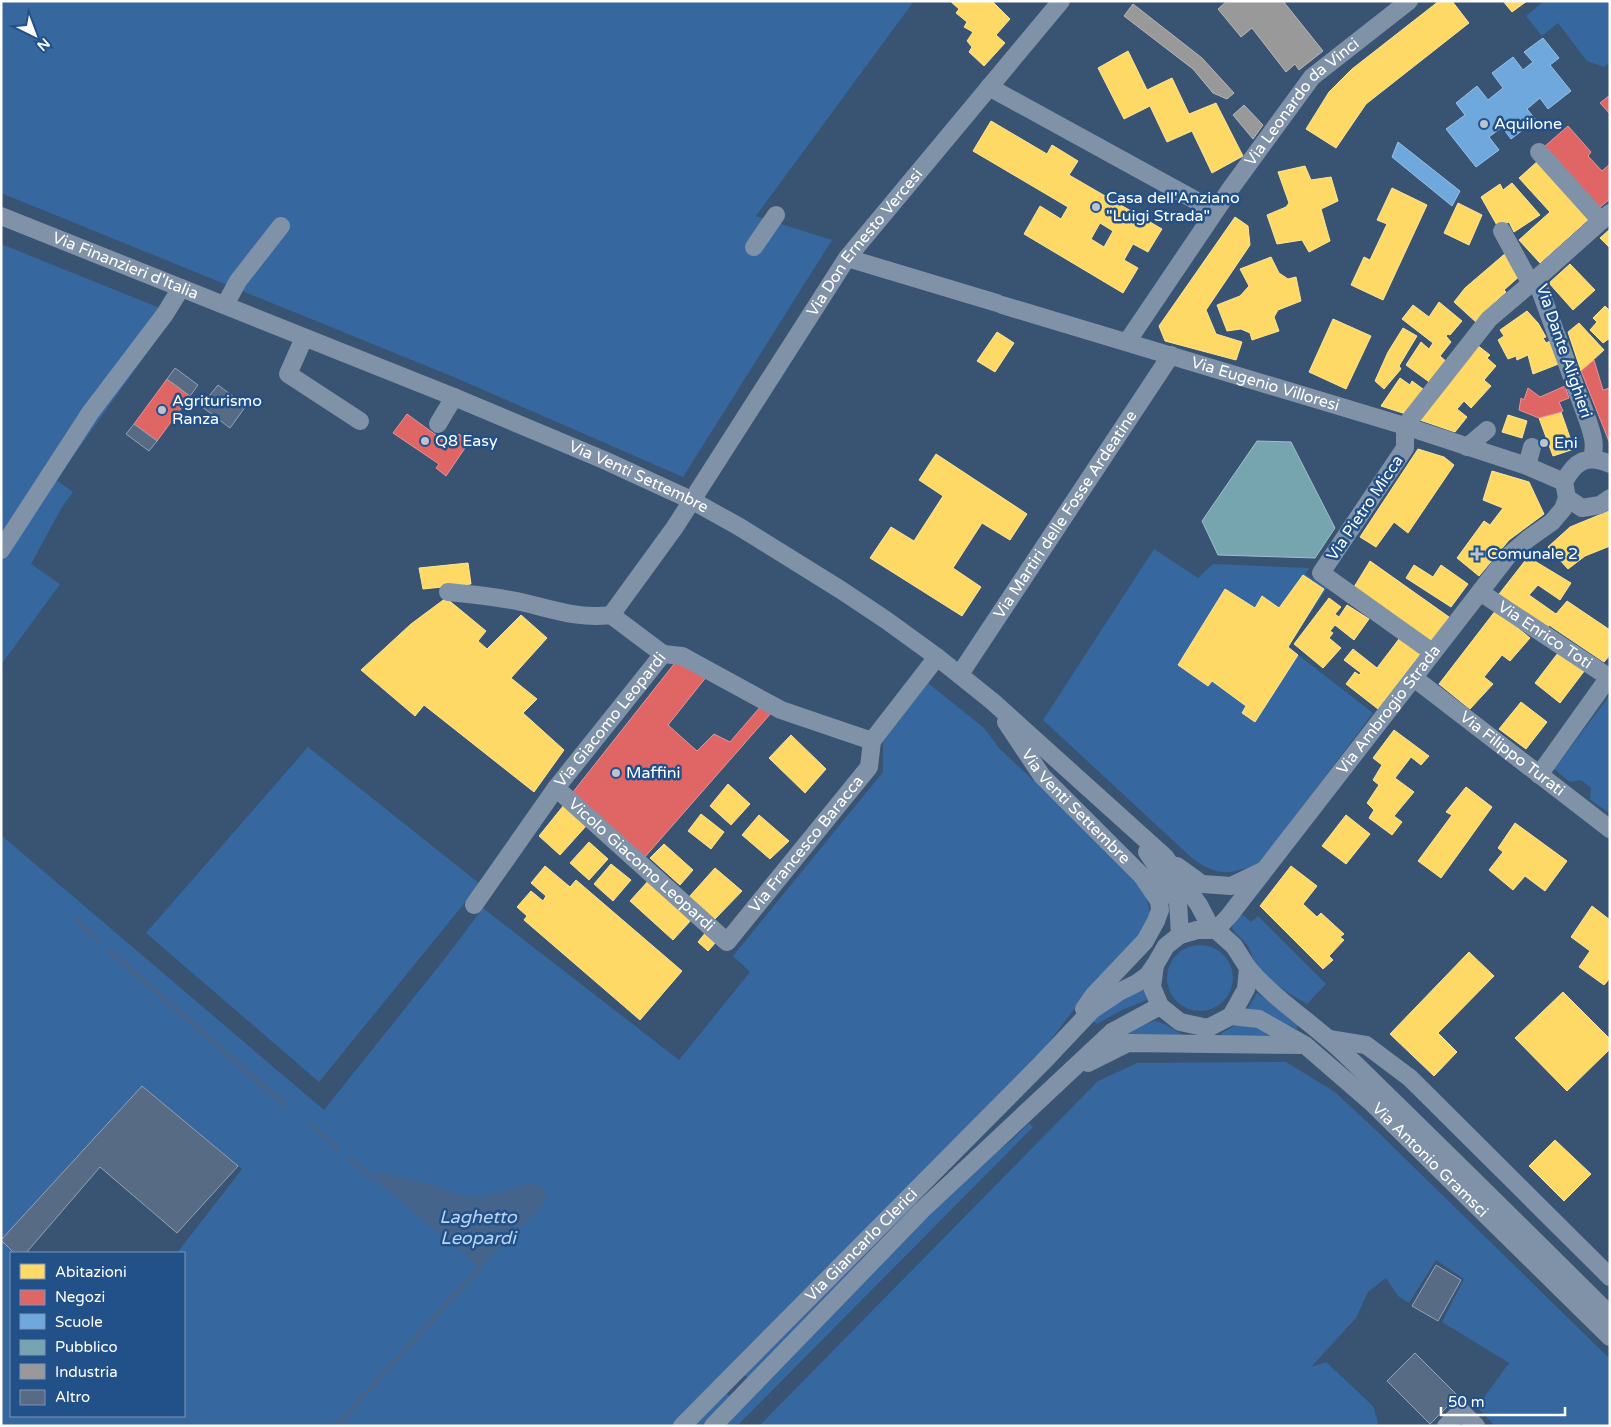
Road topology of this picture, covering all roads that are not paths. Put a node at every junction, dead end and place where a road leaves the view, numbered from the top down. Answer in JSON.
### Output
{"nodes":[{"id":1,"x":1061,"y":1,"type":"edge"},
{"id":2,"x":1409,"y":1,"type":"edge"},
{"id":3,"x":989,"y":87,"type":"junction"},
{"id":4,"x":1539,"y":152,"type":"dead end"},
{"id":5,"x":1215,"y":211,"type":"junction"},
{"id":6,"x":776,"y":215,"type":"dead end"},
{"id":7,"x":1,"y":216,"type":"edge"},
{"id":8,"x":1605,"y":217,"type":"edge"},
{"id":9,"x":281,"y":226,"type":"dead end"},
{"id":10,"x":1502,"y":231,"type":"dead end"},
{"id":11,"x":754,"y":247,"type":"dead end"},
{"id":12,"x":847,"y":258,"type":"junction"},
{"id":13,"x":1533,"y":282,"type":"junction"},
{"id":14,"x":181,"y":288,"type":"junction"},
{"id":15,"x":225,"y":305,"type":"junction"},
{"id":16,"x":250,"y":315,"type":"joint"},
{"id":17,"x":304,"y":338,"type":"junction"},
{"id":18,"x":1127,"y":342,"type":"junction"},
{"id":19,"x":1171,"y":355,"type":"junction"},
{"id":20,"x":454,"y":397,"type":"junction"},
{"id":21,"x":360,"y":421,"type":"dead end"},
{"id":22,"x":438,"y":424,"type":"dead end"},
{"id":23,"x":1405,"y":426,"type":"junction"},
{"id":24,"x":1487,"y":430,"type":"dead end"},
{"id":25,"x":1467,"y":447,"type":"junction"},
{"id":26,"x":1532,"y":447,"type":"dead end"},
{"id":27,"x":1583,"y":462,"type":"junction"},
{"id":28,"x":1610,"y":464,"type":"edge"},
{"id":29,"x":1527,"y":466,"type":"junction"},
{"id":30,"x":1565,"y":490,"type":"junction"},
{"id":31,"x":1610,"y":498,"type":"edge"},
{"id":32,"x":691,"y":500,"type":"junction"},
{"id":33,"x":1,"y":550,"type":"edge"},
{"id":34,"x":448,"y":592,"type":"dead end"},
{"id":35,"x":1480,"y":592,"type":"junction"},
{"id":36,"x":611,"y":615,"type":"junction"},
{"id":37,"x":1432,"y":652,"type":"junction"},
{"id":38,"x":663,"y":654,"type":"junction"},
{"id":39,"x":937,"y":657,"type":"junction"},
{"id":40,"x":960,"y":674,"type":"junction"},
{"id":41,"x":1414,"y":678,"type":"junction"},
{"id":42,"x":1609,"y":678,"type":"edge"},
{"id":43,"x":992,"y":701,"type":"junction"},
{"id":44,"x":872,"y":741,"type":"junction"},
{"id":45,"x":1539,"y":775,"type":"junction"},
{"id":46,"x":556,"y":788,"type":"junction"},
{"id":47,"x":1123,"y":818,"type":"junction"},
{"id":48,"x":1610,"y":829,"type":"edge"},
{"id":49,"x":1165,"y":857,"type":"junction"},
{"id":50,"x":1264,"y":869,"type":"junction"},
{"id":51,"x":474,"y":906,"type":"dead end"},
{"id":52,"x":1160,"y":910,"type":"joint"},
{"id":53,"x":1214,"y":930,"type":"junction"},
{"id":54,"x":1180,"y":935,"type":"junction"},
{"id":55,"x":727,"y":942,"type":"joint"},
{"id":56,"x":1155,"y":965,"type":"junction"},
{"id":57,"x":1248,"y":968,"type":"junction"},
{"id":58,"x":1160,"y":1006,"type":"junction"},
{"id":59,"x":1231,"y":1016,"type":"junction"},
{"id":60,"x":1329,"y":1039,"type":"junction"},
{"id":61,"x":1305,"y":1045,"type":"junction"},
{"id":62,"x":1042,"y":1063,"type":"junction"},
{"id":63,"x":1068,"y":1074,"type":"junction"},
{"id":64,"x":1610,"y":1277,"type":"edge"},
{"id":65,"x":1610,"y":1315,"type":"edge"},
{"id":66,"x":1610,"y":1337,"type":"edge"},
{"id":67,"x":682,"y":1426,"type":"edge"},
{"id":68,"x":713,"y":1426,"type":"edge"},
{"id":69,"x":1446,"y":1426,"type":"edge"},
{"id":70,"x":1476,"y":1426,"type":"edge"}],
"edges":[{"from":1,"to":3,"type":"street","name":"Via Don Ernesto Vercesi"},
{"from":2,"to":5,"type":"street","name":"Via Leonardo da Vinci"},
{"from":3,"to":5,"type":"street"},
{"from":3,"to":12,"type":"street","name":"Via Don Ernesto Vercesi"},
{"from":4,"to":8,"type":"street"},
{"from":5,"to":18,"type":"street","name":"Via Leonardo da Vinci"},
{"from":6,"to":11,"type":"street"},
{"from":7,"to":14,"type":"street","name":"Via Finanzieri d'Italia"},
{"from":8,"to":13,"type":"street","name":"Via Dante Alighieri"},
{"from":9,"to":15,"type":"street"},
{"from":10,"to":13,"type":"street"},
{"from":12,"to":18,"type":"street","name":"Via Eugenio Villoresi"},
{"from":12,"to":32,"type":"street","name":"Via Don Ernesto Vercesi"},
{"from":13,"to":23,"type":"street"},
{"from":13,"to":27,"type":"street","name":"Via Dante Alighieri"},
{"from":14,"to":15,"type":"street","name":"Via Finanzieri d'Italia"},
{"from":14,"to":33,"type":"street"},
{"from":15,"to":16,"type":"street","name":"Via Finanzieri d'Italia"},
{"from":16,"to":17,"type":"street","name":"Via Venti Settembre"},
{"from":17,"to":20,"type":"street","name":"Via Venti Settembre"},
{"from":17,"to":21,"type":"street"},
{"from":18,"to":19,"type":"street","name":"Via Eugenio Villoresi"},
{"from":19,"to":23,"type":"street","name":"Via Eugenio Villoresi"},
{"from":19,"to":40,"type":"street","name":"Via Martiri delle Fosse Ardeatine"},
{"from":20,"to":22,"type":"street"},
{"from":20,"to":32,"type":"street","name":"Via Venti Settembre"},
{"from":23,"to":25,"type":"street","name":"Via Eugenio Villoresi"},
{"from":23,"to":37,"type":"street","name":"Via Pietro Micca"},
{"from":24,"to":25,"type":"street"},
{"from":25,"to":29,"type":"street","name":"Via Eugenio Villoresi"},
{"from":26,"to":29,"type":"street"},
{"from":27,"to":28,"type":"street","name":"Via Eugenio Villoresi"},
{"from":27,"to":29,"type":"street","name":"Via Eugenio Villoresi"},
{"from":27,"to":30,"type":"street","name":"Via Ambrogio Strada"},
{"from":29,"to":30,"type":"street","name":"Via Eugenio Villoresi"},
{"from":30,"to":31,"type":"street","name":"Via Eugenio Villoresi"},
{"from":30,"to":35,"type":"street","name":"Via Ambrogio Strada"},
{"from":32,"to":36,"type":"street"},
{"from":32,"to":39,"type":"street","name":"Via Venti Settembre"},
{"from":34,"to":36,"type":"street"},
{"from":35,"to":37,"type":"street","name":"Via Ambrogio Strada"},
{"from":35,"to":42,"type":"street","name":"Via Enrico Toti"},
{"from":36,"to":38,"type":"street","name":"Via Giacomo Leopardi"},
{"from":37,"to":41,"type":"street","name":"Via Ambrogio Strada"},
{"from":38,"to":44,"type":"street"},
{"from":38,"to":46,"type":"street","name":"Via Giacomo Leopardi"},
{"from":39,"to":40,"type":"street","name":"Via Venti Settembre"},
{"from":39,"to":44,"type":"street"},
{"from":40,"to":43,"type":"street","name":"Via Venti Settembre"},
{"from":41,"to":45,"type":"street","name":"Via Filippo Turati"},
{"from":41,"to":50,"type":"street","name":"Via Ambrogio Strada"},
{"from":42,"to":45,"type":"street"},
{"from":43,"to":47,"type":"street","name":"Via Venti Settembre"},
{"from":43,"to":52,"type":"street","name":"Via Venti Settembre"},
{"from":44,"to":55,"type":"street","name":"Via Francesco Baracca"},
{"from":45,"to":48,"type":"street","name":"Via Filippo Turati"},
{"from":46,"to":51,"type":"street","name":"Via Giacomo Leopardi"},
{"from":46,"to":55,"type":"street","name":"Vicolo Giacomo Leopardi"},
{"from":47,"to":49,"type":"street","name":"Via Venti Settembre"},
{"from":47,"to":54,"type":"street","name":"Via Venti Settembre"},
{"from":49,"to":50,"type":"street"},
{"from":49,"to":53,"type":"street","name":"Via Venti Settembre"},
{"from":50,"to":53,"type":"street","name":"Via Ambrogio Strada"},
{"from":52,"to":62,"type":"street","name":"Via Giancarlo Clerici"},
{"from":53,"to":54,"type":"street"},
{"from":53,"to":57,"type":"street"},
{"from":54,"to":56,"type":"street"},
{"from":56,"to":58,"type":"street"},
{"from":56,"to":62,"type":"street","name":"Via Giancarlo Clerici"},
{"from":57,"to":59,"type":"street"},
{"from":57,"to":60,"type":"street","name":"Via Antonio Gramsci"},
{"from":58,"to":59,"type":"street"},
{"from":58,"to":63,"type":"street","name":"Via Giancarlo Clerici"},
{"from":59,"to":61,"type":"street","name":"Via Antonio Gramsci"},
{"from":60,"to":64,"type":"street","name":"Via Antonio Gramsci"},
{"from":60,"to":65,"type":"street","name":"Via Antonio Gramsci"},
{"from":61,"to":63,"type":"street","name":"Via Giancarlo Clerici"},
{"from":61,"to":66,"type":"street","name":"Via Antonio Gramsci"},
{"from":62,"to":67,"type":"street","name":"Via Giancarlo Clerici"},
{"from":63,"to":68,"type":"street","name":"Via Giancarlo Clerici"},
{"from":69,"to":70,"type":"street"}]}
